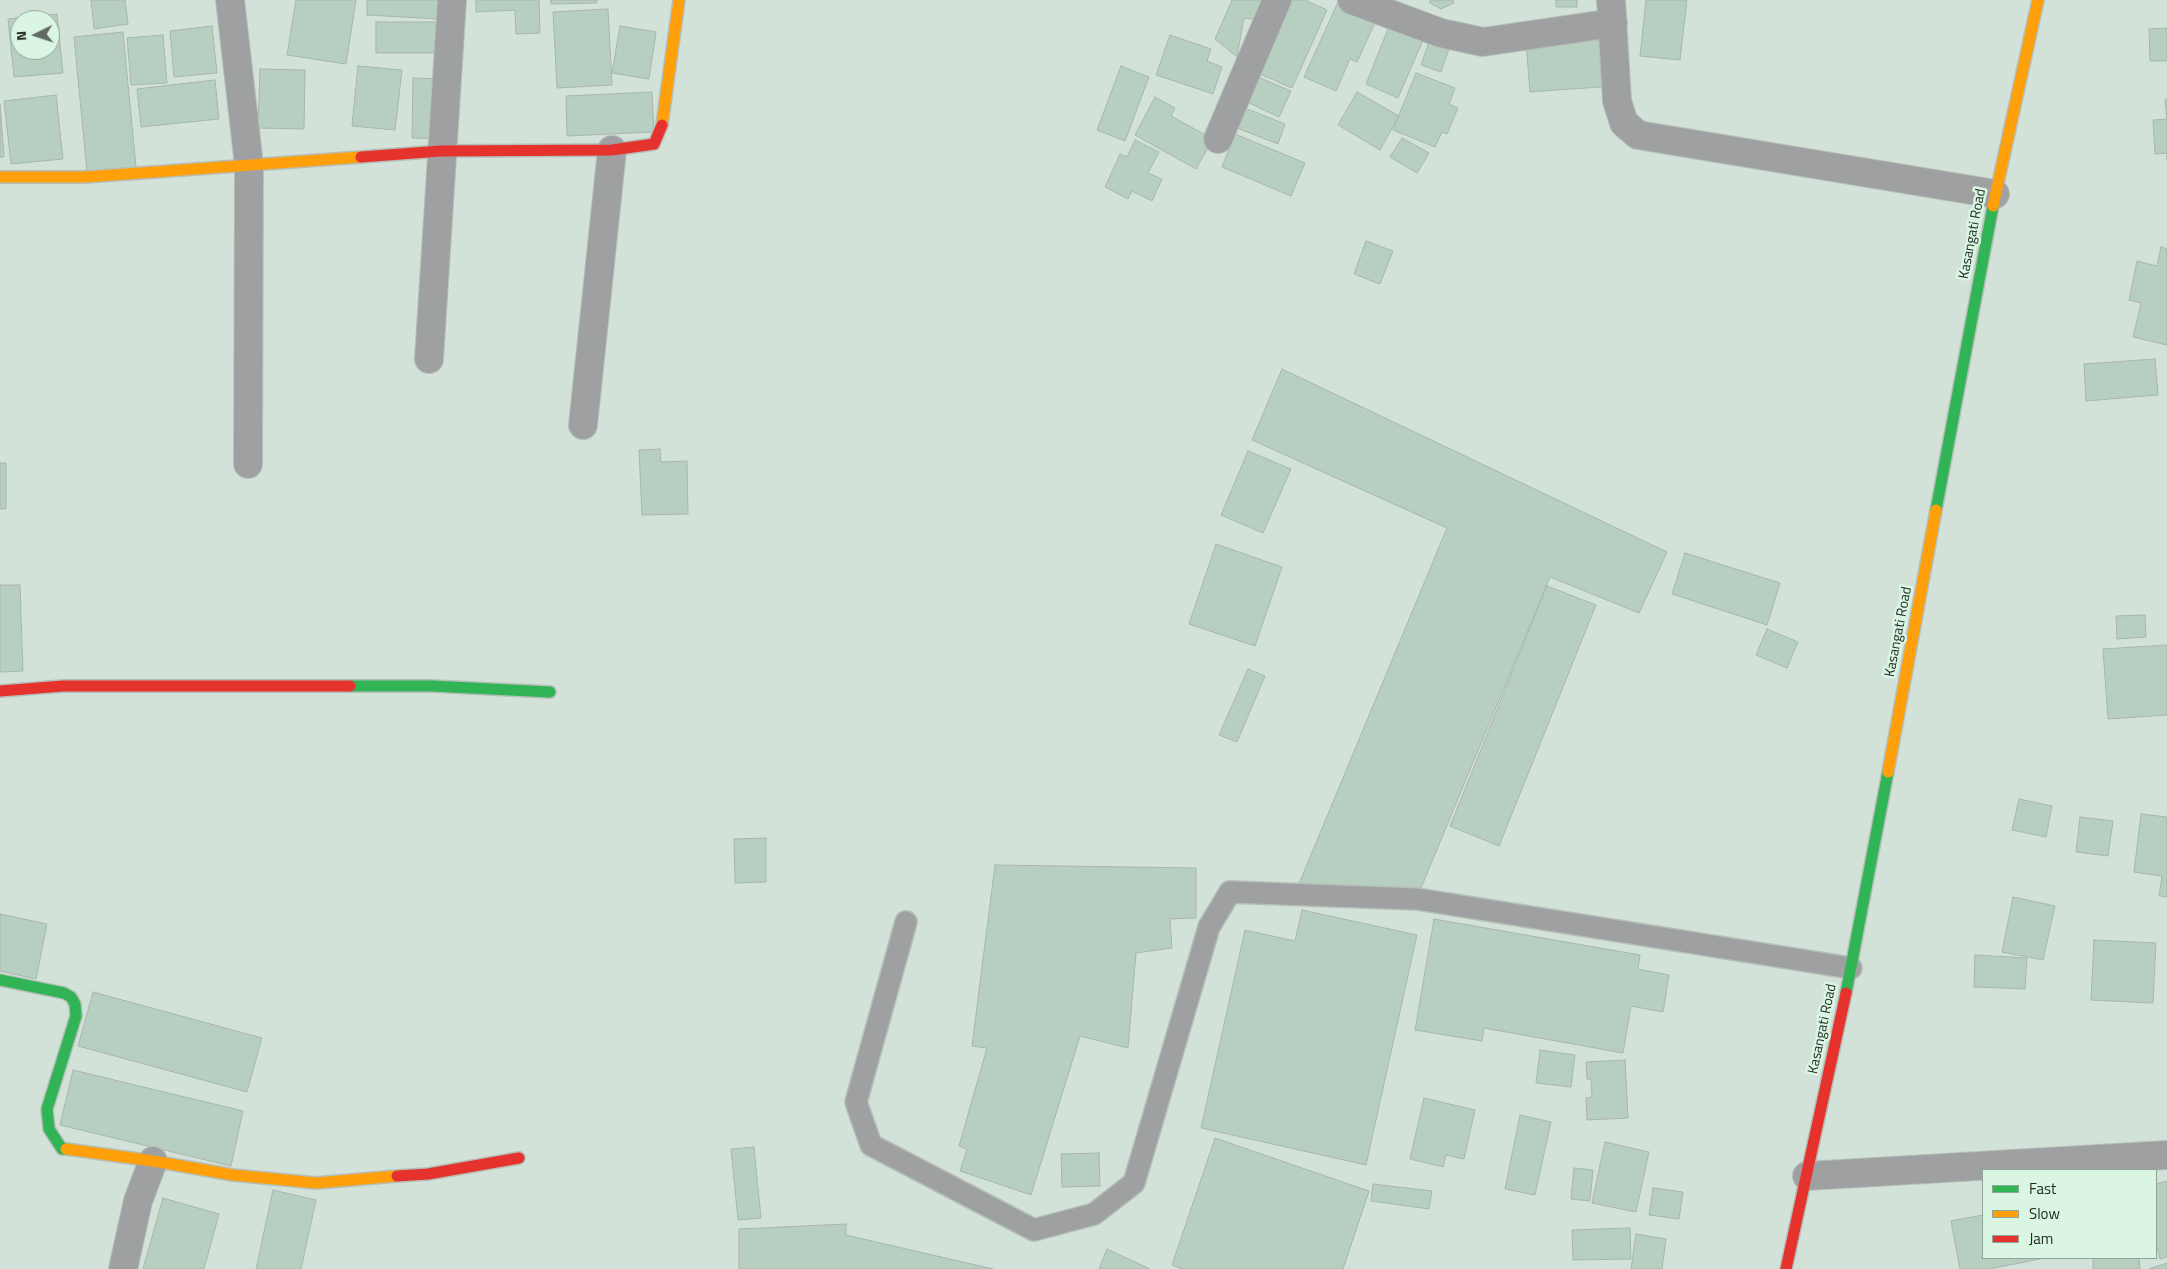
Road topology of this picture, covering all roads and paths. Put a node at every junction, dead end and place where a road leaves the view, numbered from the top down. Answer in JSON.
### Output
{"nodes":[{"id":1,"x":230,"y":0,"type":"edge"},
{"id":2,"x":452,"y":0,"type":"edge"},
{"id":3,"x":679,"y":0,"type":"edge"},
{"id":4,"x":1277,"y":0,"type":"edge"},
{"id":5,"x":1352,"y":0,"type":"edge"},
{"id":6,"x":2038,"y":0,"type":"edge"},
{"id":7,"x":1612,"y":12,"type":"edge"},
{"id":8,"x":1218,"y":139,"type":"dead end"},
{"id":9,"x":612,"y":150,"type":"junction"},
{"id":10,"x":441,"y":151,"type":"junction"},
{"id":11,"x":249,"y":165,"type":"junction"},
{"id":12,"x":0,"y":177,"type":"edge"},
{"id":13,"x":1995,"y":194,"type":"junction"},
{"id":14,"x":429,"y":359,"type":"dead end"},
{"id":15,"x":583,"y":425,"type":"dead end"},
{"id":16,"x":248,"y":464,"type":"dead end"},
{"id":17,"x":0,"y":691,"type":"edge"},
{"id":18,"x":550,"y":692,"type":"dead end"},
{"id":19,"x":906,"y":922,"type":"dead end"},
{"id":20,"x":1852,"y":968,"type":"junction"},
{"id":21,"x":0,"y":980,"type":"edge"},
{"id":22,"x":2167,"y":1155,"type":"edge"},
{"id":23,"x":518,"y":1158,"type":"dead end"},
{"id":24,"x":153,"y":1161,"type":"junction"},
{"id":25,"x":1807,"y":1176,"type":"junction"},
{"id":26,"x":123,"y":1269,"type":"edge"},
{"id":27,"x":1786,"y":1269,"type":"edge"}],
"edges":[{"from":1,"to":11,"type":"street"},
{"from":2,"to":10,"type":"street"},
{"from":3,"to":9,"type":"street"},
{"from":4,"to":8,"type":"street"},
{"from":5,"to":7,"type":"street"},
{"from":6,"to":13,"type":"street","name":"Kasangati Road"},
{"from":7,"to":13,"type":"street"},
{"from":9,"to":10,"type":"street"},
{"from":9,"to":15,"type":"street"},
{"from":10,"to":11,"type":"street"},
{"from":10,"to":14,"type":"street"},
{"from":11,"to":12,"type":"street"},
{"from":11,"to":16,"type":"street"},
{"from":13,"to":20,"type":"street","name":"Kasangati Road"},
{"from":17,"to":18,"type":"street"},
{"from":19,"to":20,"type":"lane"},
{"from":20,"to":25,"type":"street","name":"Kasangati Road"},
{"from":21,"to":24,"type":"street"},
{"from":22,"to":25,"type":"street"},
{"from":23,"to":24,"type":"street"},
{"from":24,"to":26,"type":"street"},
{"from":25,"to":27,"type":"street","name":"Kasangati Road"}]}
